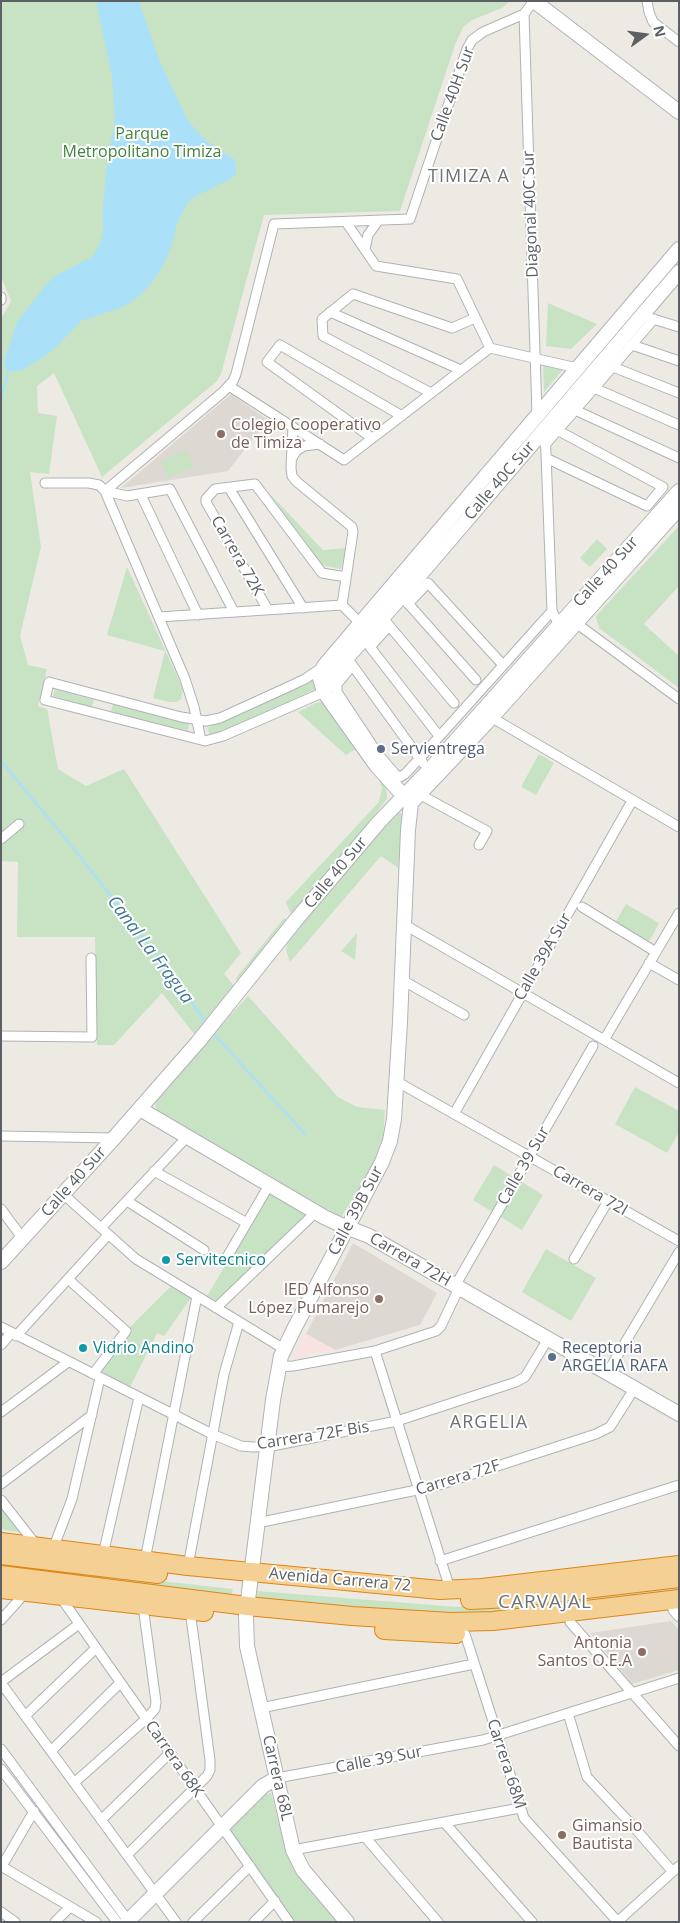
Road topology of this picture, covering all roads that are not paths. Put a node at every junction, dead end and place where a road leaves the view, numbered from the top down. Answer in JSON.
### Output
{"nodes":[{"id":1,"x":647,"y":1,"type":"edge"},
{"id":2,"x":534,"y":2,"type":"edge"},
{"id":3,"x":524,"y":14,"type":"junction"},
{"id":4,"x":679,"y":42,"type":"edge"},
{"id":5,"x":679,"y":112,"type":"edge"},
{"id":6,"x":378,"y":221,"type":"junction"},
{"id":7,"x":346,"y":222,"type":"junction"},
{"id":8,"x":365,"y":249,"type":"junction"},
{"id":9,"x":679,"y":249,"type":"edge"},
{"id":10,"x":679,"y":272,"type":"edge"},
{"id":11,"x":626,"y":310,"type":"junction"},
{"id":12,"x":330,"y":312,"type":"junction"},
{"id":13,"x":648,"y":317,"type":"junction"},
{"id":14,"x":475,"y":318,"type":"junction"},
{"id":15,"x":679,"y":327,"type":"edge"},
{"id":16,"x":632,"y":345,"type":"junction"},
{"id":17,"x":490,"y":348,"type":"junction"},
{"id":18,"x":535,"y":359,"type":"junction"},
{"id":19,"x":679,"y":361,"type":"edge"},
{"id":20,"x":612,"y":367,"type":"junction"},
{"id":21,"x":577,"y":368,"type":"junction"},
{"id":22,"x":461,"y":370,"type":"junction"},
{"id":23,"x":229,"y":386,"type":"junction"},
{"id":24,"x":594,"y":388,"type":"junction"},
{"id":25,"x":431,"y":393,"type":"junction"},
{"id":26,"x":679,"y":393,"type":"edge"},
{"id":27,"x":575,"y":410,"type":"junction"},
{"id":28,"x":537,"y":414,"type":"junction"},
{"id":29,"x":402,"y":416,"type":"junction"},
{"id":30,"x":679,"y":425,"type":"edge"},
{"id":31,"x":293,"y":427,"type":"junction"},
{"id":32,"x":551,"y":429,"type":"junction"},
{"id":33,"x":372,"y":438,"type":"junction"},
{"id":34,"x":320,"y":444,"type":"junction"},
{"id":35,"x":546,"y":458,"type":"junction"},
{"id":36,"x":679,"y":458,"type":"edge"},
{"id":37,"x":291,"y":460,"type":"junction"},
{"id":38,"x":497,"y":462,"type":"junction"},
{"id":39,"x":508,"y":471,"type":"junction"},
{"id":40,"x":45,"y":483,"type":"dead end"},
{"id":41,"x":228,"y":488,"type":"junction"},
{"id":42,"x":105,"y":491,"type":"junction"},
{"id":43,"x":679,"y":491,"type":"edge"},
{"id":44,"x":142,"y":495,"type":"junction"},
{"id":45,"x":679,"y":508,"type":"edge"},
{"id":46,"x":346,"y":577,"type":"junction"},
{"id":47,"x":404,"y":600,"type":"junction"},
{"id":48,"x":342,"y":606,"type":"junction"},
{"id":49,"x":303,"y":608,"type":"junction"},
{"id":50,"x":268,"y":610,"type":"junction"},
{"id":51,"x":552,"y":611,"type":"junction"},
{"id":52,"x":234,"y":612,"type":"junction"},
{"id":53,"x":198,"y":615,"type":"junction"},
{"id":54,"x":159,"y":617,"type":"junction"},
{"id":55,"x":386,"y":622,"type":"junction"},
{"id":56,"x":576,"y":623,"type":"junction"},
{"id":57,"x":559,"y":625,"type":"junction"},
{"id":58,"x":364,"y":628,"type":"junction"},
{"id":59,"x":349,"y":662,"type":"junction"},
{"id":60,"x":503,"y":665,"type":"junction"},
{"id":61,"x":324,"y":666,"type":"junction"},
{"id":62,"x":476,"y":680,"type":"dead end"},
{"id":63,"x":324,"y":692,"type":"junction"},
{"id":64,"x":105,"y":696,"type":"junction"},
{"id":65,"x":679,"y":700,"type":"edge"},
{"id":66,"x":454,"y":703,"type":"dead end"},
{"id":67,"x":341,"y":707,"type":"junction"},
{"id":68,"x":100,"y":714,"type":"junction"},
{"id":69,"x":487,"y":714,"type":"junction"},
{"id":70,"x":197,"y":720,"type":"junction"},
{"id":71,"x":439,"y":736,"type":"junction"},
{"id":72,"x":201,"y":740,"type":"junction"},
{"id":73,"x":420,"y":758,"type":"junction"},
{"id":74,"x":429,"y":770,"type":"junction"},
{"id":75,"x":418,"y":796,"type":"junction"},
{"id":76,"x":632,"y":801,"type":"junction"},
{"id":77,"x":19,"y":824,"type":"dead end"},
{"id":78,"x":679,"y":827,"type":"edge"},
{"id":79,"x":1,"y":839,"type":"edge"},
{"id":80,"x":479,"y":845,"type":"dead end"},
{"id":81,"x":582,"y":907,"type":"dead end"},
{"id":82,"x":679,"y":913,"type":"edge"},
{"id":83,"x":405,"y":925,"type":"junction"},
{"id":84,"x":656,"y":952,"type":"junction"},
{"id":85,"x":91,"y":958,"type":"dead end"},
{"id":86,"x":650,"y":963,"type":"junction"},
{"id":87,"x":402,"y":980,"type":"junction"},
{"id":88,"x":679,"y":980,"type":"edge"},
{"id":89,"x":523,"y":993,"type":"junction"},
{"id":90,"x":464,"y":1015,"type":"dead end"},
{"id":91,"x":1,"y":1036,"type":"edge"},
{"id":92,"x":604,"y":1040,"type":"junction"},
{"id":93,"x":593,"y":1046,"type":"dead end"},
{"id":94,"x":396,"y":1081,"type":"junction"},
{"id":95,"x":679,"y":1084,"type":"edge"},
{"id":96,"x":140,"y":1109,"type":"junction"},
{"id":97,"x":454,"y":1114,"type":"junction"},
{"id":98,"x":1,"y":1136,"type":"edge"},
{"id":99,"x":186,"y":1137,"type":"junction"},
{"id":100,"x":114,"y":1138,"type":"junction"},
{"id":101,"x":530,"y":1157,"type":"junction"},
{"id":102,"x":154,"y":1171,"type":"junction"},
{"id":103,"x":265,"y":1192,"type":"dead end"},
{"id":104,"x":63,"y":1194,"type":"junction"},
{"id":105,"x":127,"y":1200,"type":"junction"},
{"id":106,"x":608,"y":1201,"type":"junction"},
{"id":107,"x":1,"y":1209,"type":"edge"},
{"id":108,"x":316,"y":1212,"type":"junction"},
{"id":109,"x":247,"y":1223,"type":"junction"},
{"id":110,"x":101,"y":1228,"type":"junction"},
{"id":111,"x":347,"y":1228,"type":"junction"},
{"id":112,"x":108,"y":1235,"type":"junction"},
{"id":113,"x":23,"y":1239,"type":"junction"},
{"id":114,"x":679,"y":1241,"type":"edge"},
{"id":115,"x":204,"y":1250,"type":"dead end"},
{"id":116,"x":679,"y":1252,"type":"edge"},
{"id":117,"x":226,"y":1257,"type":"dead end"},
{"id":118,"x":574,"y":1259,"type":"dead end"},
{"id":119,"x":1,"y":1262,"type":"edge"},
{"id":120,"x":68,"y":1279,"type":"junction"},
{"id":121,"x":457,"y":1287,"type":"junction"},
{"id":122,"x":197,"y":1296,"type":"junction"},
{"id":123,"x":216,"y":1308,"type":"junction"},
{"id":124,"x":239,"y":1322,"type":"junction"},
{"id":125,"x":1,"y":1327,"type":"edge"},
{"id":126,"x":14,"y":1334,"type":"junction"},
{"id":127,"x":548,"y":1339,"type":"junction"},
{"id":128,"x":1,"y":1345,"type":"edge"},
{"id":129,"x":284,"y":1349,"type":"junction"},
{"id":130,"x":375,"y":1351,"type":"junction"},
{"id":131,"x":68,"y":1362,"type":"junction"},
{"id":132,"x":278,"y":1367,"type":"junction"},
{"id":133,"x":607,"y":1373,"type":"junction"},
{"id":134,"x":96,"y":1376,"type":"junction"},
{"id":135,"x":634,"y":1389,"type":"junction"},
{"id":136,"x":139,"y":1397,"type":"junction"},
{"id":137,"x":1,"y":1412,"type":"edge"},
{"id":138,"x":174,"y":1414,"type":"junction"},
{"id":139,"x":679,"y":1414,"type":"edge"},
{"id":140,"x":92,"y":1415,"type":"junction"},
{"id":141,"x":397,"y":1422,"type":"junction"},
{"id":142,"x":212,"y":1434,"type":"junction"},
{"id":143,"x":266,"y":1446,"type":"junction"},
{"id":144,"x":1,"y":1484,"type":"edge"},
{"id":145,"x":679,"y":1485,"type":"edge"},
{"id":146,"x":418,"y":1490,"type":"junction"},
{"id":147,"x":1,"y":1500,"type":"edge"},
{"id":148,"x":257,"y":1523,"type":"junction"},
{"id":149,"x":1,"y":1542,"type":"edge"},
{"id":150,"x":45,"y":1548,"type":"junction"},
{"id":151,"x":1,"y":1554,"type":"edge"},
{"id":152,"x":145,"y":1560,"type":"junction"},
{"id":153,"x":440,"y":1561,"type":"junction"},
{"id":154,"x":108,"y":1562,"type":"junction"},
{"id":155,"x":188,"y":1566,"type":"junction"},
{"id":156,"x":679,"y":1566,"type":"edge"},
{"id":157,"x":250,"y":1578,"type":"junction"},
{"id":158,"x":679,"y":1578,"type":"edge"},
{"id":159,"x":2,"y":1585,"type":"edge"},
{"id":160,"x":450,"y":1589,"type":"junction"},
{"id":161,"x":26,"y":1592,"type":"junction"},
{"id":162,"x":59,"y":1595,"type":"junction"},
{"id":163,"x":143,"y":1606,"type":"junction"},
{"id":164,"x":677,"y":1609,"type":"edge"},
{"id":165,"x":190,"y":1610,"type":"junction"},
{"id":166,"x":246,"y":1611,"type":"junction"},
{"id":167,"x":1,"y":1620,"type":"edge"},
{"id":168,"x":570,"y":1622,"type":"junction"},
{"id":169,"x":79,"y":1624,"type":"junction"},
{"id":170,"x":465,"y":1634,"type":"junction"},
{"id":171,"x":96,"y":1648,"type":"junction"},
{"id":172,"x":474,"y":1664,"type":"junction"},
{"id":173,"x":679,"y":1678,"type":"edge"},
{"id":174,"x":1,"y":1683,"type":"edge"},
{"id":175,"x":120,"y":1683,"type":"junction"},
{"id":176,"x":632,"y":1693,"type":"junction"},
{"id":177,"x":261,"y":1708,"type":"junction"},
{"id":178,"x":568,"y":1713,"type":"junction"},
{"id":179,"x":26,"y":1716,"type":"junction"},
{"id":180,"x":146,"y":1719,"type":"junction"},
{"id":181,"x":497,"y":1735,"type":"junction"},
{"id":182,"x":679,"y":1746,"type":"edge"},
{"id":183,"x":1,"y":1749,"type":"edge"},
{"id":184,"x":51,"y":1751,"type":"junction"},
{"id":185,"x":170,"y":1753,"type":"junction"},
{"id":186,"x":1,"y":1769,"type":"edge"},
{"id":187,"x":278,"y":1778,"type":"junction"},
{"id":188,"x":74,"y":1783,"type":"junction"},
{"id":189,"x":195,"y":1788,"type":"junction"},
{"id":190,"x":520,"y":1808,"type":"junction"},
{"id":191,"x":34,"y":1812,"type":"junction"},
{"id":192,"x":101,"y":1820,"type":"junction"},
{"id":193,"x":444,"y":1822,"type":"junction"},
{"id":194,"x":222,"y":1827,"type":"junction"},
{"id":195,"x":365,"y":1837,"type":"junction"},
{"id":196,"x":293,"y":1850,"type":"junction"},
{"id":197,"x":127,"y":1855,"type":"junction"},
{"id":198,"x":2,"y":1866,"type":"edge"},
{"id":199,"x":250,"y":1866,"type":"junction"},
{"id":200,"x":676,"y":1868,"type":"edge"},
{"id":201,"x":155,"y":1893,"type":"junction"},
{"id":202,"x":275,"y":1901,"type":"junction"},
{"id":203,"x":70,"y":1906,"type":"junction"},
{"id":204,"x":1,"y":1912,"type":"edge"},
{"id":205,"x":125,"y":1921,"type":"edge"},
{"id":206,"x":15,"y":1922,"type":"edge"},
{"id":207,"x":55,"y":1922,"type":"edge"},
{"id":208,"x":96,"y":1922,"type":"edge"},
{"id":209,"x":176,"y":1922,"type":"edge"},
{"id":210,"x":193,"y":1922,"type":"edge"},
{"id":211,"x":254,"y":1922,"type":"edge"},
{"id":212,"x":289,"y":1922,"type":"edge"},
{"id":213,"x":347,"y":1922,"type":"edge"},
{"id":214,"x":438,"y":1922,"type":"edge"},
{"id":215,"x":532,"y":1922,"type":"edge"},
{"id":216,"x":618,"y":1922,"type":"edge"}],
"edges":[{"from":1,"to":4,"type":"street"},
{"from":2,"to":3,"type":"street","name":"Calle 40H Sur"},
{"from":2,"to":5,"type":"street"},
{"from":3,"to":6,"type":"street","name":"Calle 40H Sur"},
{"from":3,"to":18,"type":"street","name":"Diagonal 40C Sur"},
{"from":6,"to":7,"type":"street"},
{"from":6,"to":8,"type":"street"},
{"from":7,"to":8,"type":"street"},
{"from":7,"to":23,"type":"street"},
{"from":8,"to":14,"type":"street"},
{"from":9,"to":11,"type":"street","name":"Calle 40C Sur"},
{"from":10,"to":13,"type":"street","name":"Calle 40C Sur"},
{"from":11,"to":13,"type":"street"},
{"from":11,"to":21,"type":"street","name":"Calle 40C Sur"},
{"from":12,"to":14,"type":"street"},
{"from":12,"to":22,"type":"street"},
{"from":12,"to":25,"type":"street"},
{"from":13,"to":15,"type":"street"},
{"from":13,"to":16,"type":"street","name":"Calle 40C Sur"},
{"from":13,"to":32,"type":"street","name":"Calle 40C Sur"},
{"from":14,"to":17,"type":"street"},
{"from":16,"to":19,"type":"street"},
{"from":16,"to":20,"type":"street","name":"Calle 40C Sur"},
{"from":17,"to":18,"type":"street"},
{"from":17,"to":22,"type":"street"},
{"from":18,"to":21,"type":"street"},
{"from":18,"to":28,"type":"street","name":"Diagonal 40C Sur"},
{"from":20,"to":24,"type":"street","name":"Calle 40C Sur"},
{"from":20,"to":26,"type":"street"},
{"from":21,"to":28,"type":"street","name":"Calle 40C Sur"},
{"from":22,"to":25,"type":"street"},
{"from":23,"to":31,"type":"street"},
{"from":23,"to":42,"type":"street"},
{"from":24,"to":27,"type":"street","name":"Calle 40C Sur"},
{"from":24,"to":30,"type":"street"},
{"from":25,"to":29,"type":"street"},
{"from":27,"to":32,"type":"street","name":"Calle 40C Sur"},
{"from":27,"to":36,"type":"street"},
{"from":28,"to":38,"type":"street","name":"Calle 40C Sur"},
{"from":29,"to":33,"type":"street"},
{"from":29,"to":33,"type":"street"},
{"from":31,"to":34,"type":"street"},
{"from":31,"to":37,"type":"street"},
{"from":32,"to":35,"type":"street"},
{"from":32,"to":35,"type":"street"},
{"from":32,"to":39,"type":"street","name":"Calle 40C Sur"},
{"from":33,"to":34,"type":"street"},
{"from":34,"to":37,"type":"street"},
{"from":35,"to":51,"type":"street"},
{"from":37,"to":46,"type":"street"},
{"from":38,"to":39,"type":"street"},
{"from":38,"to":58,"type":"street","name":"Calle 40C Sur"},
{"from":39,"to":47,"type":"street","name":"Calle 40C Sur"},
{"from":40,"to":42,"type":"street"},
{"from":41,"to":46,"type":"street"},
{"from":41,"to":49,"type":"street"},
{"from":41,"to":50,"type":"street","name":"Carrera 72K"},
{"from":42,"to":44,"type":"street"},
{"from":42,"to":54,"type":"street"},
{"from":43,"to":57,"type":"street","name":"Calle 40 Sur"},
{"from":44,"to":52,"type":"street"},
{"from":44,"to":53,"type":"street"},
{"from":45,"to":56,"type":"street","name":"Calle 40 Sur"},
{"from":46,"to":48,"type":"street"},
{"from":47,"to":55,"type":"street","name":"Calle 40C Sur"},
{"from":47,"to":60,"type":"street","name":"Calle 40C Sur"},
{"from":47,"to":62,"type":"street"},
{"from":48,"to":49,"type":"street"},
{"from":48,"to":58,"type":"street"},
{"from":49,"to":50,"type":"street"},
{"from":50,"to":52,"type":"street"},
{"from":51,"to":57,"type":"street"},
{"from":51,"to":60,"type":"street","name":"Calle 40 Sur"},
{"from":52,"to":53,"type":"street"},
{"from":53,"to":54,"type":"street"},
{"from":54,"to":70,"type":"street"},
{"from":55,"to":58,"type":"street","name":"Calle 40C Sur"},
{"from":55,"to":66,"type":"street"},
{"from":55,"to":71,"type":"street","name":"Calle 40C Sur"},
{"from":56,"to":65,"type":"street"},
{"from":56,"to":69,"type":"street","name":"Calle 40 Sur"},
{"from":57,"to":69,"type":"street","name":"Calle 40 Sur"},
{"from":58,"to":59,"type":"street","name":"Calle 40C Sur"},
{"from":58,"to":61,"type":"street","name":"Calle 40C Sur"},
{"from":59,"to":63,"type":"street","name":"Calle 40C Sur"},
{"from":59,"to":67,"type":"street"},
{"from":59,"to":73,"type":"street"},
{"from":60,"to":71,"type":"street","name":"Calle 40 Sur"},
{"from":61,"to":63,"type":"street"},
{"from":61,"to":70,"type":"street"},
{"from":63,"to":67,"type":"street"},
{"from":63,"to":72,"type":"street"},
{"from":64,"to":68,"type":"street"},
{"from":64,"to":68,"type":"street"},
{"from":64,"to":70,"type":"street"},
{"from":67,"to":73,"type":"street","name":"Calle 40 Sur"},
{"from":67,"to":75,"type":"street"},
{"from":68,"to":72,"type":"street"},
{"from":69,"to":74,"type":"street","name":"Calle 40 Sur"},
{"from":69,"to":75,"type":"street","name":"Calle 40 Sur"},
{"from":69,"to":76,"type":"street"},
{"from":70,"to":72,"type":"street"},
{"from":71,"to":73,"type":"street","name":"Calle 40 Sur"},
{"from":73,"to":74,"type":"street"},
{"from":74,"to":75,"type":"street","name":"Calle 40 Sur"},
{"from":75,"to":80,"type":"street"},
{"from":75,"to":83,"type":"street","name":"Calle 39B Sur"},
{"from":75,"to":96,"type":"street","name":"Calle 40 Sur"},
{"from":76,"to":78,"type":"street"},
{"from":76,"to":89,"type":"street","name":"Calle 39A Sur"},
{"from":77,"to":79,"type":"street"},
{"from":81,"to":84,"type":"street"},
{"from":82,"to":84,"type":"street"},
{"from":83,"to":87,"type":"street","name":"Calle 39B Sur"},
{"from":83,"to":89,"type":"street"},
{"from":84,"to":86,"type":"street"},
{"from":85,"to":91,"type":"street"},
{"from":86,"to":88,"type":"street"},
{"from":86,"to":92,"type":"street"},
{"from":87,"to":90,"type":"street"},
{"from":87,"to":94,"type":"street","name":"Calle 39B Sur"},
{"from":89,"to":92,"type":"street"},
{"from":89,"to":97,"type":"street","name":"Calle 39A Sur"},
{"from":92,"to":95,"type":"street"},
{"from":93,"to":101,"type":"street","name":"Calle 39 Sur"},
{"from":94,"to":97,"type":"street","name":"Carrera 72I"},
{"from":94,"to":111,"type":"street","name":"Calle 39B Sur"},
{"from":96,"to":99,"type":"street","name":"Carrera 72H"},
{"from":96,"to":100,"type":"street","name":"Calle 40 Sur"},
{"from":97,"to":101,"type":"street","name":"Carrera 72I"},
{"from":98,"to":100,"type":"street"},
{"from":99,"to":102,"type":"street"},
{"from":99,"to":108,"type":"street","name":"Carrera 72H"},
{"from":100,"to":104,"type":"street","name":"Calle 40 Sur"},
{"from":101,"to":106,"type":"street","name":"Carrera 72I"},
{"from":101,"to":121,"type":"street","name":"Calle 39 Sur"},
{"from":102,"to":105,"type":"street"},
{"from":102,"to":109,"type":"street"},
{"from":103,"to":109,"type":"street"},
{"from":104,"to":110,"type":"street"},
{"from":104,"to":113,"type":"street","name":"Calle 40 Sur"},
{"from":105,"to":110,"type":"street"},
{"from":105,"to":115,"type":"street"},
{"from":106,"to":114,"type":"street","name":"Carrera 72I"},
{"from":106,"to":118,"type":"street"},
{"from":107,"to":113,"type":"street"},
{"from":108,"to":111,"type":"street","name":"Carrera 72H"},
{"from":108,"to":123,"type":"street"},
{"from":109,"to":117,"type":"street"},
{"from":110,"to":112,"type":"street"},
{"from":111,"to":121,"type":"street","name":"Carrera 72H"},
{"from":111,"to":129,"type":"street","name":"Calle 39B Sur"},
{"from":112,"to":120,"type":"street"},
{"from":112,"to":122,"type":"street"},
{"from":113,"to":119,"type":"street","name":"Calle 40 Sur"},
{"from":116,"to":133,"type":"street"},
{"from":120,"to":126,"type":"street"},
{"from":120,"to":134,"type":"street"},
{"from":121,"to":127,"type":"street","name":"Carrera 72H"},
{"from":121,"to":130,"type":"street","name":"Calle 39 Sur"},
{"from":122,"to":123,"type":"street"},
{"from":122,"to":138,"type":"street"},
{"from":123,"to":124,"type":"street"},
{"from":124,"to":129,"type":"street"},
{"from":124,"to":142,"type":"street"},
{"from":125,"to":126,"type":"street","name":"Carrera 72F Bis"},
{"from":126,"to":128,"type":"street"},
{"from":126,"to":131,"type":"street","name":"Carrera 72F Bis"},
{"from":127,"to":133,"type":"street","name":"Carrera 72H"},
{"from":127,"to":141,"type":"street","name":"Carrera 72F Bis"},
{"from":129,"to":132,"type":"street","name":"Calle 39B Sur"},
{"from":130,"to":132,"type":"street"},
{"from":130,"to":141,"type":"street"},
{"from":131,"to":134,"type":"street","name":"Carrera 72F Bis"},
{"from":131,"to":137,"type":"street"},
{"from":132,"to":143,"type":"street","name":"Calle 39B Sur"},
{"from":133,"to":135,"type":"street","name":"Carrera 72H"},
{"from":134,"to":136,"type":"street","name":"Carrera 72F Bis"},
{"from":134,"to":140,"type":"street"},
{"from":135,"to":139,"type":"street","name":"Carrera 72H"},
{"from":135,"to":146,"type":"street","name":"Carrera 72F"},
{"from":136,"to":138,"type":"street","name":"Carrera 72F Bis"},
{"from":136,"to":154,"type":"street"},
{"from":138,"to":142,"type":"street","name":"Carrera 72F Bis"},
{"from":138,"to":152,"type":"street"},
{"from":140,"to":144,"type":"street"},
{"from":140,"to":150,"type":"street"},
{"from":141,"to":143,"type":"street","name":"Carrera 72F Bis"},
{"from":141,"to":146,"type":"street"},
{"from":142,"to":143,"type":"street","name":"Carrera 72F Bis"},
{"from":142,"to":155,"type":"street"},
{"from":143,"to":148,"type":"street","name":"Calle 39B Sur"},
{"from":145,"to":153,"type":"street"},
{"from":146,"to":148,"type":"street","name":"Carrera 72F"},
{"from":146,"to":153,"type":"street"},
{"from":147,"to":150,"type":"street"},
{"from":148,"to":157,"type":"street","name":"Calle 39B Sur"},
{"from":149,"to":150,"type":"highway","name":"Avenida Carrera 72"},
{"from":150,"to":154,"type":"highway","name":"Avenida Carrera 72"},
{"from":151,"to":154,"type":"highway","name":"Avenida Carrera 72"},
{"from":152,"to":154,"type":"highway"},
{"from":152,"to":155,"type":"highway","name":"Avenida Carrera 72"},
{"from":153,"to":160,"type":"street"},
{"from":154,"to":157,"type":"highway","name":"Avenida Carrera 72"},
{"from":155,"to":157,"type":"highway","name":"Avenida Carrera 72"},
{"from":156,"to":160,"type":"highway","name":"Avenida Carrera 72"},
{"from":157,"to":158,"type":"highway","name":"Avenida Carrera 72"},
{"from":157,"to":160,"type":"highway","name":"Avenida Carrera 72"},
{"from":157,"to":166,"type":"street","name":"Calle 39B Sur"},
{"from":159,"to":161,"type":"highway","name":"Avenida Carrera 72"},
{"from":159,"to":166,"type":"highway","name":"Avenida Carrera 72"},
{"from":161,"to":162,"type":"highway","name":"Avenida Carrera 72"},
{"from":161,"to":167,"type":"street"},
{"from":162,"to":163,"type":"highway","name":"Avenida Carrera 72"},
{"from":162,"to":169,"type":"street","name":"Carrera 68K"},
{"from":163,"to":165,"type":"highway","name":"Avenida Carrera 72"},
{"from":163,"to":180,"type":"street"},
{"from":164,"to":166,"type":"highway","name":"Avenida Carrera 72"},
{"from":164,"to":168,"type":"highway","name":"Avenida Carrera 72"},
{"from":165,"to":166,"type":"highway","name":"Avenida Carrera 72"},
{"from":165,"to":189,"type":"street"},
{"from":166,"to":170,"type":"highway","name":"Avenida Carrera 72"},
{"from":166,"to":177,"type":"street","name":"Carrera 68L"},
{"from":168,"to":170,"type":"highway","name":"Avenida Carrera 72"},
{"from":168,"to":176,"type":"street"},
{"from":169,"to":171,"type":"street","name":"Carrera 68K"},
{"from":169,"to":174,"type":"street"},
{"from":170,"to":172,"type":"street","name":"Carrera 68M"},
{"from":171,"to":175,"type":"street","name":"Carrera 68K"},
{"from":171,"to":179,"type":"street"},
{"from":172,"to":177,"type":"street"},
{"from":172,"to":181,"type":"street","name":"Carrera 68M"},
{"from":173,"to":176,"type":"street","name":"Calle 39 Sur"},
{"from":174,"to":179,"type":"street"},
{"from":175,"to":180,"type":"street","name":"Carrera 68K"},
{"from":175,"to":184,"type":"street"},
{"from":176,"to":178,"type":"street","name":"Calle 39 Sur"},
{"from":176,"to":182,"type":"street"},
{"from":177,"to":187,"type":"street","name":"Carrera 68L"},
{"from":178,"to":181,"type":"street","name":"Calle 39 Sur"},
{"from":178,"to":200,"type":"street"},
{"from":179,"to":184,"type":"street"},
{"from":180,"to":185,"type":"street","name":"Carrera 68K"},
{"from":180,"to":188,"type":"street"},
{"from":181,"to":187,"type":"street","name":"Calle 39 Sur"},
{"from":181,"to":190,"type":"street","name":"Carrera 68M"},
{"from":183,"to":205,"type":"street"},
{"from":184,"to":188,"type":"street"},
{"from":185,"to":189,"type":"street","name":"Carrera 68K"},
{"from":185,"to":192,"type":"street"},
{"from":186,"to":191,"type":"street"},
{"from":187,"to":194,"type":"street","name":"Calle 39 Sur"},
{"from":187,"to":196,"type":"street","name":"Carrera 68L"},
{"from":188,"to":192,"type":"street"},
{"from":189,"to":194,"type":"street","name":"Carrera 68K"},
{"from":189,"to":197,"type":"street"},
{"from":190,"to":193,"type":"street"},
{"from":190,"to":216,"type":"street","name":"Carrera 68M"},
{"from":191,"to":198,"type":"street"},
{"from":191,"to":205,"type":"street"},
{"from":192,"to":197,"type":"street"},
{"from":193,"to":195,"type":"street"},
{"from":193,"to":215,"type":"street"},
{"from":194,"to":199,"type":"street","name":"Carrera 68K"},
{"from":194,"to":201,"type":"street","name":"Calle 39 Sur"},
{"from":195,"to":196,"type":"street"},
{"from":195,"to":214,"type":"street"},
{"from":196,"to":213,"type":"street","name":"Carrera 68L"},
{"from":197,"to":201,"type":"street"},
{"from":198,"to":203,"type":"street"},
{"from":199,"to":202,"type":"street","name":"Carrera 68K"},
{"from":199,"to":210,"type":"street"},
{"from":200,"to":216,"type":"street"},
{"from":201,"to":205,"type":"street","name":"Calle 39 Sur"},
{"from":201,"to":209,"type":"street"},
{"from":202,"to":211,"type":"street"},
{"from":202,"to":212,"type":"street","name":"Carrera 68K"},
{"from":203,"to":207,"type":"street"},
{"from":203,"to":208,"type":"street"},
{"from":204,"to":206,"type":"street"}]}
